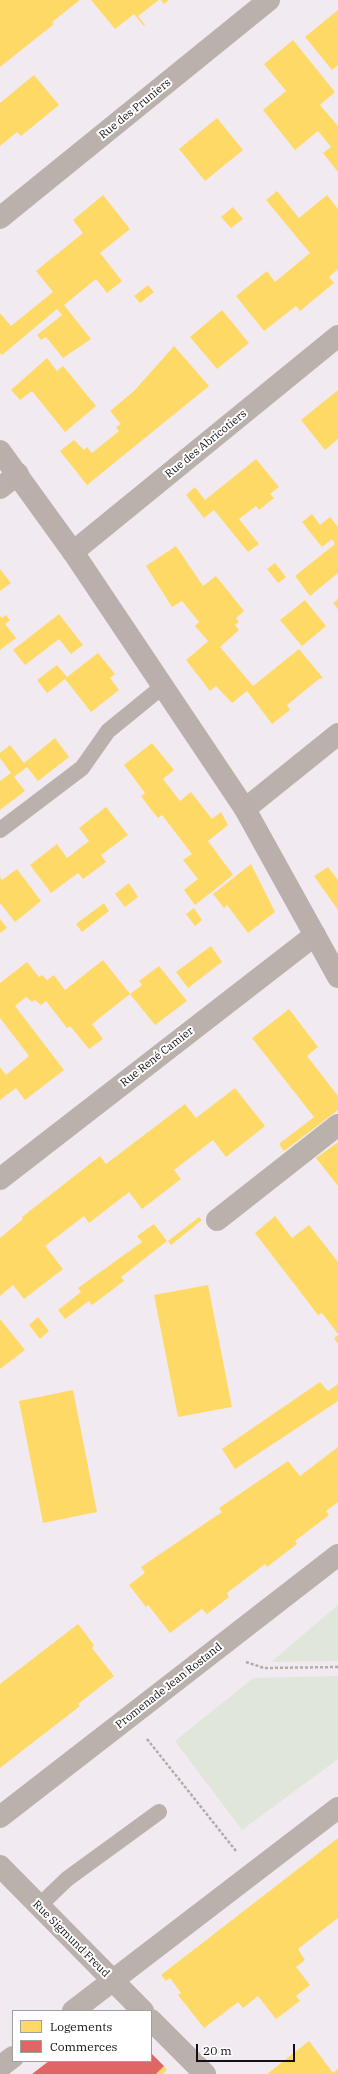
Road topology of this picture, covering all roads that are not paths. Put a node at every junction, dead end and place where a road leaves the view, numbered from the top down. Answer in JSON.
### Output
{"nodes":[{"id":1,"x":269,"y":0,"type":"edge"},
{"id":2,"x":0,"y":218,"type":"edge"},
{"id":3,"x":338,"y":336,"type":"edge"},
{"id":4,"x":0,"y":451,"type":"edge"},
{"id":5,"x":18,"y":474,"type":"junction"},
{"id":6,"x":0,"y":488,"type":"edge"},
{"id":7,"x":73,"y":552,"type":"junction"},
{"id":8,"x":162,"y":687,"type":"junction"},
{"id":9,"x":338,"y":734,"type":"edge"},
{"id":10,"x":245,"y":809,"type":"junction"},
{"id":11,"x":0,"y":830,"type":"edge"},
{"id":12,"x":315,"y":935,"type":"junction"},
{"id":13,"x":338,"y":977,"type":"edge"},
{"id":14,"x":338,"y":1125,"type":"edge"},
{"id":15,"x":0,"y":1179,"type":"edge"},
{"id":16,"x":217,"y":1220,"type":"dead end"},
{"id":17,"x":338,"y":1555,"type":"edge"},
{"id":18,"x":338,"y":1808,"type":"edge"},
{"id":19,"x":159,"y":1812,"type":"dead end"},
{"id":20,"x":0,"y":1817,"type":"edge"},
{"id":21,"x":0,"y":1866,"type":"edge"},
{"id":22,"x":39,"y":1906,"type":"junction"},
{"id":23,"x":113,"y":1981,"type":"junction"},
{"id":24,"x":74,"y":2010,"type":"edge"},
{"id":25,"x":142,"y":2010,"type":"edge"},
{"id":26,"x":152,"y":2021,"type":"edge"},
{"id":27,"x":12,"y":2058,"type":"edge"},
{"id":28,"x":0,"y":2067,"type":"edge"},
{"id":29,"x":205,"y":2074,"type":"edge"}],
"edges":[{"from":1,"to":2,"type":"street","name":"Rue des Pruniers"},
{"from":3,"to":7,"type":"street","name":"Rue des Abricotiers"},
{"from":4,"to":5,"type":"street"},
{"from":5,"to":6,"type":"street"},
{"from":5,"to":7,"type":"street"},
{"from":7,"to":8,"type":"street"},
{"from":8,"to":10,"type":"street"},
{"from":8,"to":11,"type":"lane"},
{"from":9,"to":10,"type":"street"},
{"from":10,"to":12,"type":"street"},
{"from":12,"to":13,"type":"street"},
{"from":12,"to":15,"type":"street","name":"Rue René Camier"},
{"from":14,"to":16,"type":"street"},
{"from":17,"to":20,"type":"street","name":"Promenade Jean Rostand"},
{"from":18,"to":23,"type":"street"},
{"from":19,"to":22,"type":"lane"},
{"from":21,"to":22,"type":"street","name":"Rue Sigmund Freud"},
{"from":22,"to":23,"type":"street","name":"Rue Sigmund Freud"},
{"from":23,"to":24,"type":"street"},
{"from":23,"to":25,"type":"street","name":"Rue Sigmund Freud"},
{"from":26,"to":29,"type":"street"},
{"from":27,"to":28,"type":"street"}]}
